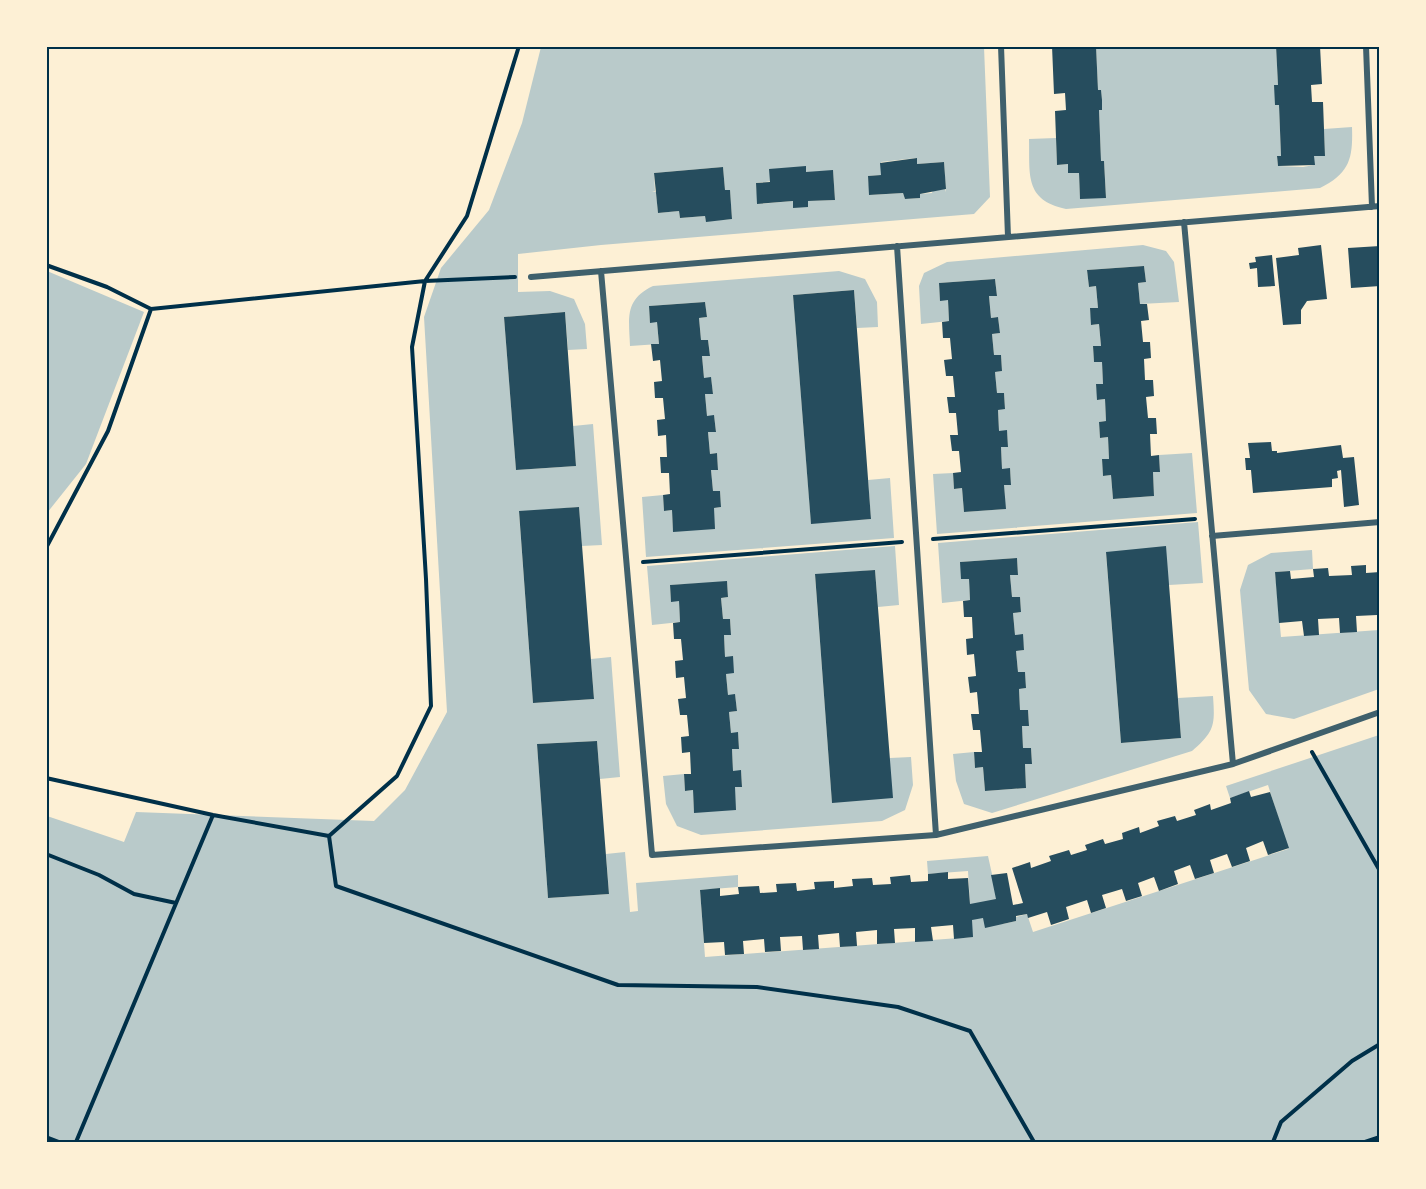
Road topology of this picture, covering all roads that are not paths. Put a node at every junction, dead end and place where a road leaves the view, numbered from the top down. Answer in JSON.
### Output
{"nodes":[{"id":1,"x":1001,"y":46,"type":"edge"},
{"id":2,"x":1366,"y":46,"type":"edge"},
{"id":3,"x":1376,"y":206,"type":"edge"},
{"id":4,"x":1184,"y":222,"type":"junction"},
{"id":5,"x":1008,"y":237,"type":"junction"},
{"id":6,"x":897,"y":246,"type":"junction"},
{"id":7,"x":601,"y":271,"type":"junction"},
{"id":8,"x":531,"y":277,"type":"road end"},
{"id":9,"x":1380,"y":522,"type":"edge"},
{"id":10,"x":1212,"y":536,"type":"junction"},
{"id":11,"x":1380,"y":712,"type":"edge"},
{"id":12,"x":1233,"y":764,"type":"junction"},
{"id":13,"x":936,"y":835,"type":"junction"}],
"edges":[{"from":1,"to":5,"type":"street"},
{"from":2,"to":3,"type":"street"},
{"from":3,"to":4,"type":"street"},
{"from":4,"to":5,"type":"street"},
{"from":4,"to":10,"type":"street"},
{"from":5,"to":6,"type":"street"},
{"from":6,"to":7,"type":"street"},
{"from":6,"to":13,"type":"street"},
{"from":7,"to":8,"type":"street"},
{"from":7,"to":13,"type":"street"},
{"from":9,"to":10,"type":"street"},
{"from":10,"to":12,"type":"street"},
{"from":11,"to":12,"type":"street"},
{"from":12,"to":13,"type":"street"}]}
